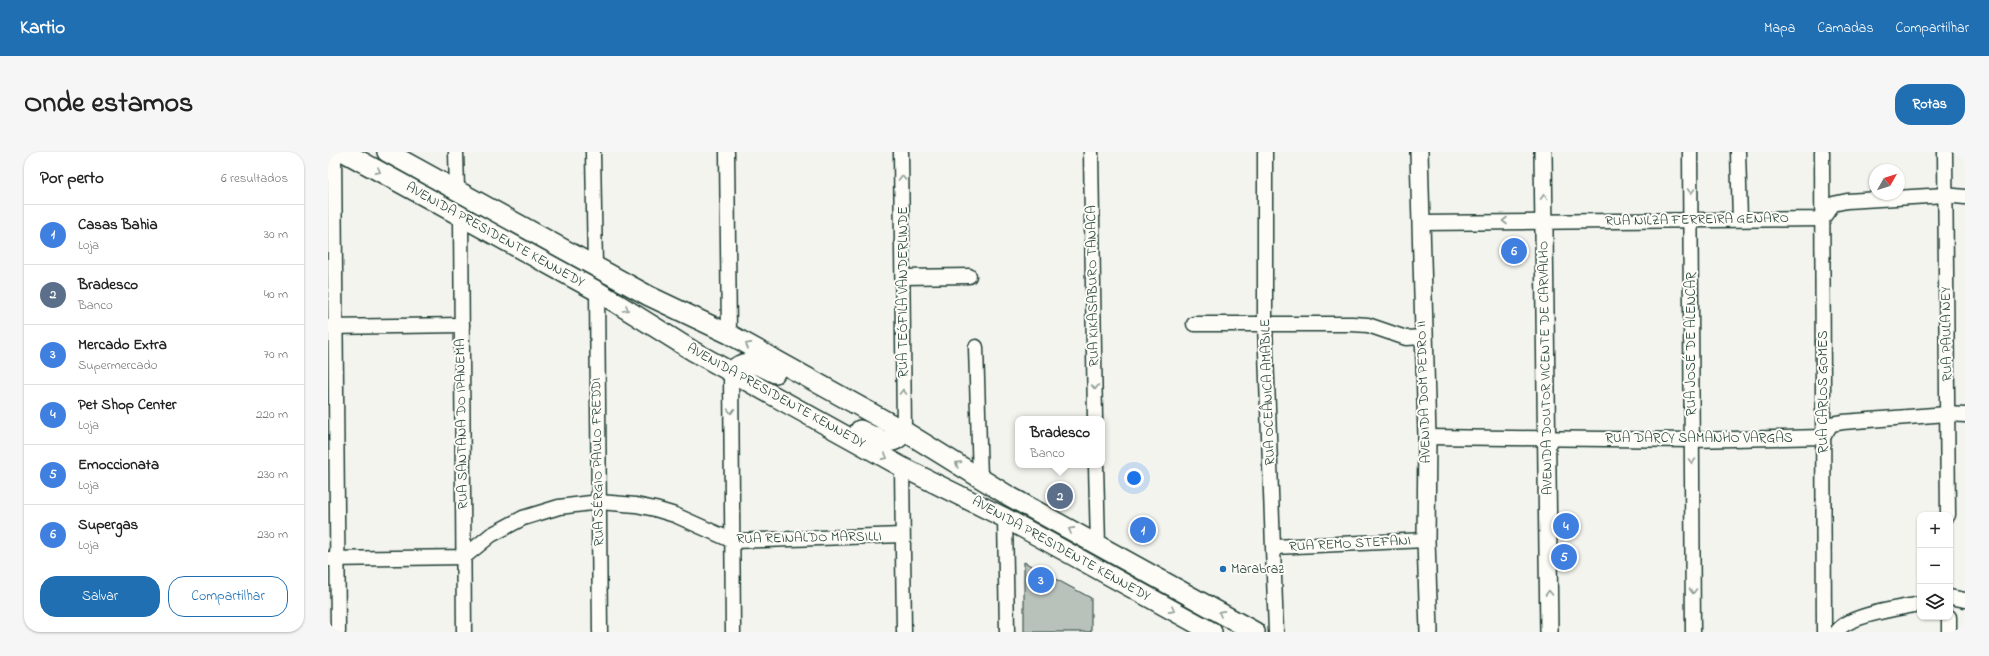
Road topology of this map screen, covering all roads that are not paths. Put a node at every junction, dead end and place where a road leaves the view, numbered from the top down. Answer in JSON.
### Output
{"nodes":[{"id":1,"x":334,"y":152,"type":"edge"},
{"id":2,"x":344,"y":152,"type":"edge"},
{"id":3,"x":387,"y":152,"type":"edge"},
{"id":4,"x":456,"y":152,"type":"edge"},
{"id":5,"x":593,"y":152,"type":"edge"},
{"id":6,"x":727,"y":152,"type":"edge"},
{"id":7,"x":901,"y":152,"type":"edge"},
{"id":8,"x":1091,"y":152,"type":"edge"},
{"id":9,"x":1265,"y":152,"type":"edge"},
{"id":10,"x":1419,"y":152,"type":"edge"},
{"id":11,"x":1543,"y":152,"type":"edge"},
{"id":12,"x":1690,"y":152,"type":"edge"},
{"id":13,"x":1738,"y":152,"type":"edge"},
{"id":14,"x":1822,"y":152,"type":"edge"},
{"id":15,"x":1945,"y":152,"type":"edge"},
{"id":16,"x":456,"y":190,"type":"junction"},
{"id":17,"x":1945,"y":195,"type":"junction"},
{"id":18,"x":1965,"y":197,"type":"edge"},
{"id":19,"x":461,"y":217,"type":"junction"},
{"id":20,"x":1822,"y":219,"type":"junction"},
{"id":21,"x":1691,"y":220,"type":"junction"},
{"id":22,"x":1740,"y":220,"type":"junction"},
{"id":23,"x":1544,"y":221,"type":"junction"},
{"id":24,"x":1420,"y":223,"type":"junction"},
{"id":25,"x":595,"y":267,"type":"junction"},
{"id":26,"x":970,"y":276,"type":"dead end"},
{"id":27,"x":902,"y":277,"type":"junction"},
{"id":28,"x":597,"y":291,"type":"junction"},
{"id":29,"x":1194,"y":324,"type":"dead end"},
{"id":30,"x":1265,"y":324,"type":"junction"},
{"id":31,"x":462,"y":325,"type":"junction"},
{"id":32,"x":332,"y":327,"type":"edge"},
{"id":33,"x":729,"y":334,"type":"junction"},
{"id":34,"x":1423,"y":337,"type":"junction"},
{"id":35,"x":976,"y":347,"type":"dead end"},
{"id":36,"x":731,"y":372,"type":"junction"},
{"id":37,"x":838,"y":395,"type":"junction"},
{"id":38,"x":1947,"y":414,"type":"junction"},
{"id":39,"x":1965,"y":415,"type":"edge"},
{"id":40,"x":1095,"y":416,"type":"edge"},
{"id":41,"x":818,"y":420,"type":"junction"},
{"id":42,"x":904,"y":431,"type":"junction"},
{"id":43,"x":1823,"y":437,"type":"junction"},
{"id":44,"x":1427,"y":438,"type":"junction"},
{"id":45,"x":1547,"y":438,"type":"junction"},
{"id":46,"x":1692,"y":440,"type":"junction"},
{"id":47,"x":902,"y":467,"type":"junction"},
{"id":48,"x":1096,"y":468,"type":"edge"},
{"id":49,"x":980,"y":478,"type":"junction"},
{"id":50,"x":599,"y":502,"type":"junction"},
{"id":51,"x":1948,"y":512,"type":"edge"},
{"id":52,"x":1006,"y":518,"type":"junction"},
{"id":53,"x":902,"y":535,"type":"junction"},
{"id":54,"x":1426,"y":540,"type":"junction"},
{"id":55,"x":733,"y":541,"type":"junction"},
{"id":56,"x":1098,"y":545,"type":"junction"},
{"id":57,"x":1274,"y":547,"type":"junction"},
{"id":58,"x":464,"y":557,"type":"junction"},
{"id":59,"x":333,"y":559,"type":"edge"},
{"id":60,"x":1953,"y":598,"type":"edge"},
{"id":61,"x":1965,"y":600,"type":"edge"},
{"id":62,"x":1917,"y":605,"type":"edge"},
{"id":63,"x":1949,"y":620,"type":"edge"},
{"id":64,"x":338,"y":632,"type":"edge"},
{"id":65,"x":464,"y":632,"type":"edge"},
{"id":66,"x":600,"y":632,"type":"edge"},
{"id":67,"x":734,"y":632,"type":"edge"},
{"id":68,"x":904,"y":632,"type":"edge"},
{"id":69,"x":1007,"y":632,"type":"edge"},
{"id":70,"x":1212,"y":632,"type":"edge"},
{"id":71,"x":1255,"y":632,"type":"edge"},
{"id":72,"x":1276,"y":632,"type":"edge"},
{"id":73,"x":1430,"y":632,"type":"edge"},
{"id":74,"x":1549,"y":632,"type":"edge"},
{"id":75,"x":1693,"y":632,"type":"edge"},
{"id":76,"x":1824,"y":632,"type":"edge"},
{"id":77,"x":1836,"y":632,"type":"edge"},
{"id":78,"x":1949,"y":632,"type":"edge"}],
"edges":[{"from":1,"to":32,"type":"street"},
{"from":2,"to":19,"type":"main road","name":"AVENIDA PRESIDENTE KENNEDY","one_way":true},
{"from":3,"to":16,"type":"main road","name":"AVENIDA PRESIDENTE KENNEDY"},
{"from":4,"to":16,"type":"street"},
{"from":5,"to":25,"type":"street"},
{"from":6,"to":33,"type":"street"},
{"from":27,"to":7,"type":"street","name":"RUA TEÓFILA VANDERLINDE","one_way":true},
{"from":8,"to":40,"type":"street","name":"RUA KIKASABURO TANACA","one_way":true},
{"from":9,"to":30,"type":"street","name":"RUA OCEÂNICA AMABILE"},
{"from":10,"to":24,"type":"street","name":"AVENIDA DOM PEDRO II"},
{"from":23,"to":11,"type":"street","name":"AVENIDA DOUTOR VICENTE DE CARVALHO","one_way":true},
{"from":12,"to":21,"type":"street","name":"RUA JOSÉ DE ALENCAR","one_way":true},
{"from":13,"to":22,"type":"street"},
{"from":14,"to":20,"type":"street","name":"RUA CARLOS GOMES"},
{"from":15,"to":17,"type":"street","name":"RUA PAULA NEY"},
{"from":16,"to":25,"type":"main road","name":"AVENIDA PRESIDENTE KENNEDY"},
{"from":17,"to":18,"type":"street"},
{"from":17,"to":20,"type":"street"},
{"from":17,"to":38,"type":"street","name":"RUA PAULA NEY"},
{"from":19,"to":28,"type":"main road","name":"AVENIDA PRESIDENTE KENNEDY"},
{"from":19,"to":31,"type":"street","name":"RUA SANTANA DO IPANEMA"},
{"from":20,"to":22,"type":"street","name":"RUA NILZA FERREIRA GENARO"},
{"from":20,"to":43,"type":"street","name":"RUA CARLOS GOMES"},
{"from":21,"to":22,"type":"street","name":"RUA NILZA FERREIRA GENARO"},
{"from":21,"to":23,"type":"street","name":"RUA NILZA FERREIRA GENARO"},
{"from":21,"to":46,"type":"street","name":"RUA JOSÉ DE ALENCAR"},
{"from":23,"to":24,"type":"street","name":"RUA NILZA FERREIRA GENARO","one_way":true},
{"from":23,"to":45,"type":"street","name":"AVENIDA DOUTOR VICENTE DE CARVALHO"},
{"from":24,"to":34,"type":"street","name":"AVENIDA DOM PEDRO II"},
{"from":25,"to":33,"type":"main road","name":"AVENIDA PRESIDENTE KENNEDY"},
{"from":26,"to":27,"type":"street"},
{"from":42,"to":27,"type":"street","name":"RUA TEÓFILA VANDERLINDE","one_way":true},
{"from":28,"to":36,"type":"main road","name":"AVENIDA PRESIDENTE KENNEDY","one_way":true},
{"from":28,"to":50,"type":"street","name":"RUA SÉRGIO PAULO FREDDI"},
{"from":29,"to":30,"type":"street"},
{"from":30,"to":34,"type":"street"},
{"from":30,"to":57,"type":"street","name":"RUA OCEÂNICA AMABILE"},
{"from":31,"to":32,"type":"street"},
{"from":31,"to":58,"type":"street","name":"RUA SANTANA DO IPANEMA"},
{"from":32,"to":59,"type":"street"},
{"from":37,"to":33,"type":"main road","name":"AVENIDA PRESIDENTE KENNEDY","one_way":true},
{"from":34,"to":44,"type":"street","name":"AVENIDA DOM PEDRO II"},
{"from":35,"to":49,"type":"street"},
{"from":36,"to":37,"type":"main road"},
{"from":36,"to":41,"type":"main road","name":"AVENIDA PRESIDENTE KENNEDY"},
{"from":36,"to":55,"type":"street","one_way":true},
{"from":37,"to":42,"type":"main road","name":"AVENIDA PRESIDENTE KENNEDY"},
{"from":38,"to":39,"type":"street"},
{"from":38,"to":43,"type":"street"},
{"from":38,"to":51,"type":"street","name":"RUA PAULA NEY"},
{"from":41,"to":42,"type":"main road"},
{"from":41,"to":47,"type":"main road","name":"AVENIDA PRESIDENTE KENNEDY","one_way":true},
{"from":49,"to":42,"type":"main road","name":"AVENIDA PRESIDENTE KENNEDY","one_way":true},
{"from":43,"to":46,"type":"street","name":"RUA DARCY SAMANHO VARGAS"},
{"from":43,"to":76,"type":"street","name":"RUA CARLOS GOMES"},
{"from":44,"to":45,"type":"street","name":"RUA DARCY SAMANHO VARGAS"},
{"from":44,"to":54,"type":"street","name":"AVENIDA DOM PEDRO II"},
{"from":45,"to":46,"type":"street","name":"RUA DARCY SAMANHO VARGAS"},
{"from":74,"to":45,"type":"street","name":"AVENIDA DOUTOR VICENTE DE CARVALHO","one_way":true},
{"from":46,"to":75,"type":"street","name":"RUA JOSÉ DE ALENCAR","one_way":true},
{"from":47,"to":52,"type":"main road","name":"AVENIDA PRESIDENTE KENNEDY"},
{"from":47,"to":53,"type":"street"},
{"from":48,"to":56,"type":"street"},
{"from":56,"to":49,"type":"main road","name":"AVENIDA PRESIDENTE KENNEDY","one_way":true},
{"from":50,"to":55,"type":"street","name":"RUA REINALDO MARSILLI"},
{"from":50,"to":58,"type":"street","name":"RUA REINALDO MARSILLI"},
{"from":50,"to":66,"type":"street","name":"RUA SÉRGIO PAULO FREDDI"},
{"from":52,"to":69,"type":"street"},
{"from":52,"to":70,"type":"main road","name":"AVENIDA PRESIDENTE KENNEDY","one_way":true},
{"from":53,"to":55,"type":"street","name":"RUA REINALDO MARSILLI"},
{"from":53,"to":68,"type":"street"},
{"from":54,"to":57,"type":"street","name":"RUA REMO STEFANI"},
{"from":54,"to":73,"type":"street","name":"AVENIDA DOM PEDRO II"},
{"from":55,"to":67,"type":"street"},
{"from":71,"to":56,"type":"main road","name":"AVENIDA PRESIDENTE KENNEDY","one_way":true},
{"from":57,"to":72,"type":"street","name":"RUA OCEÂNICA AMABILE"},
{"from":58,"to":59,"type":"street"},
{"from":58,"to":65,"type":"street","name":"RUA SANTANA DO IPANEMA"},
{"from":59,"to":64,"type":"street"},
{"from":60,"to":61,"type":"street"},
{"from":62,"to":77,"type":"street"},
{"from":63,"to":78,"type":"street"}]}
